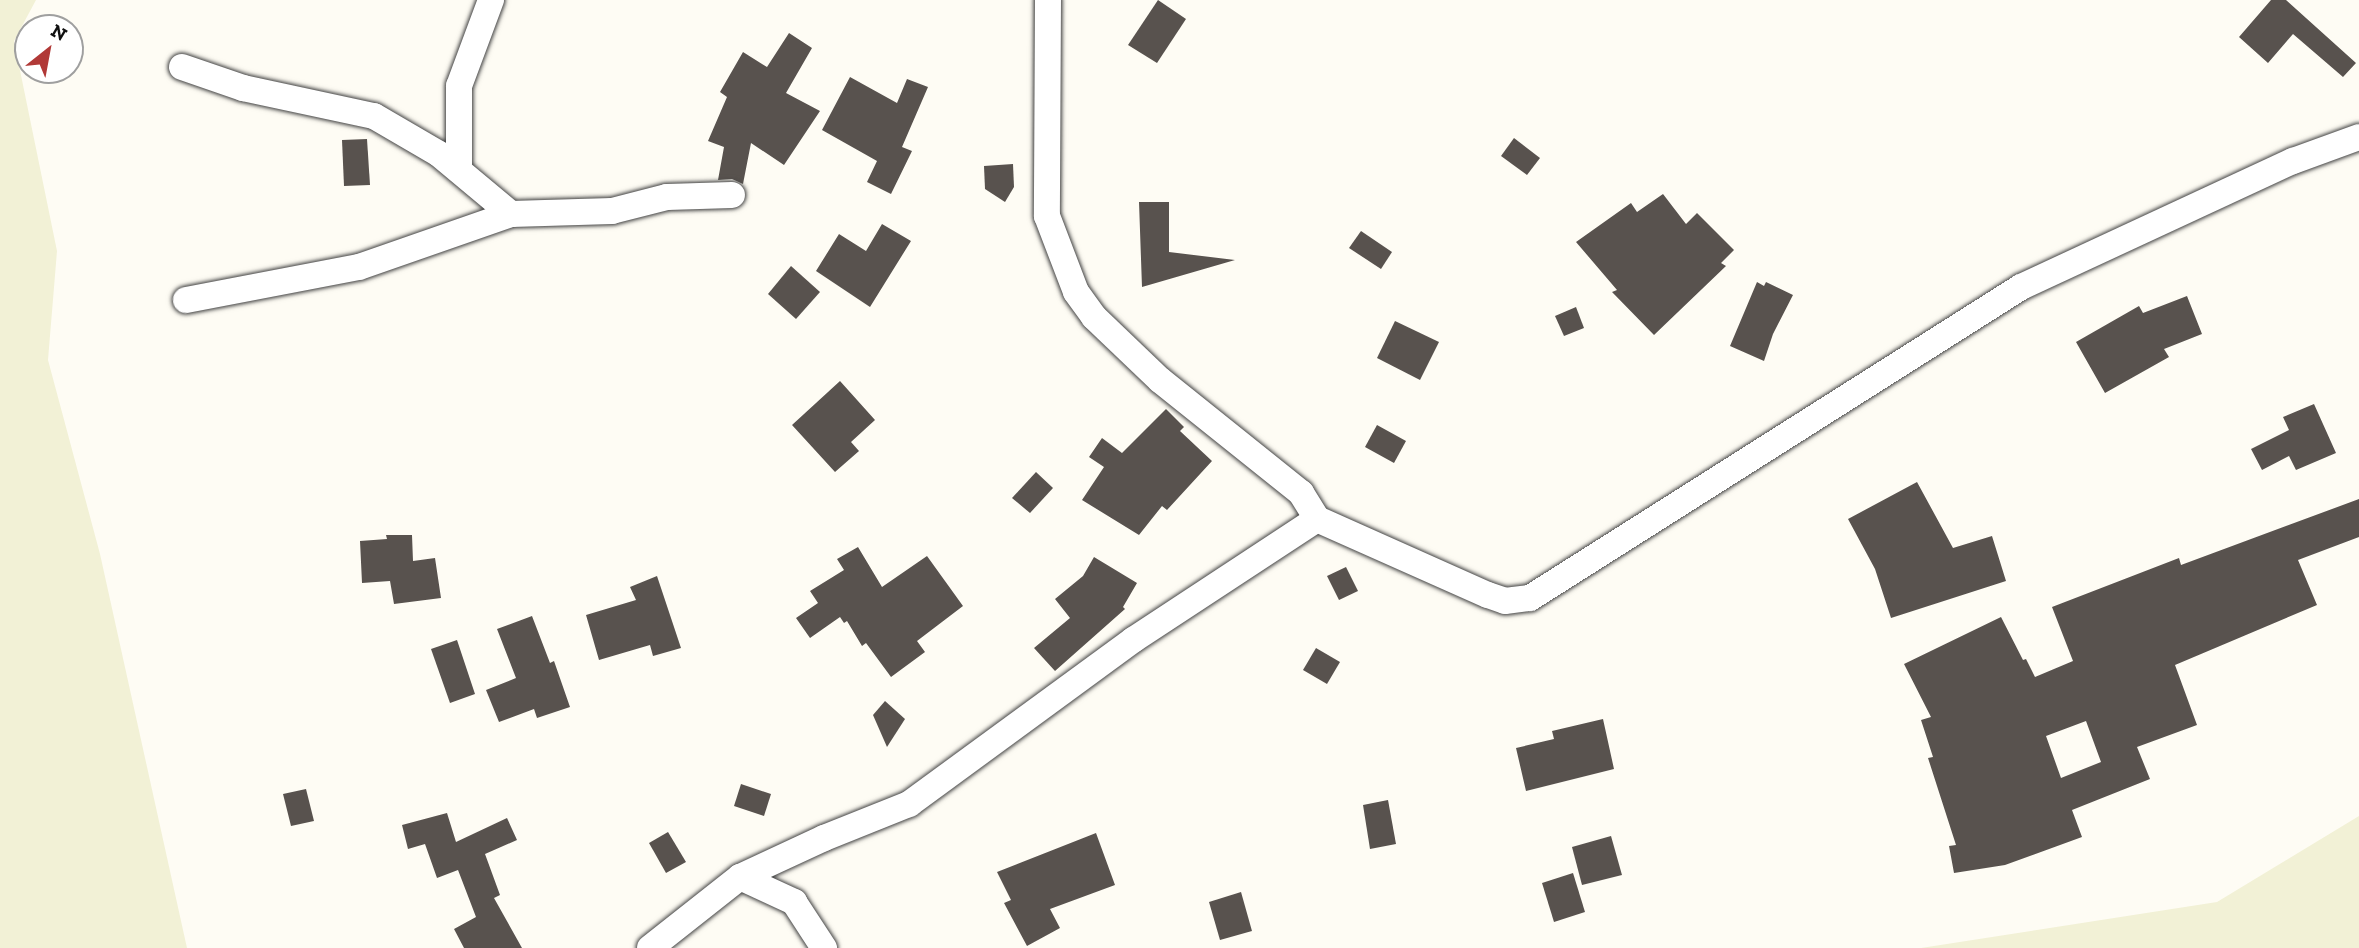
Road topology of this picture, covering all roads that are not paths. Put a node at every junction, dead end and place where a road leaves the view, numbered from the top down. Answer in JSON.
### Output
{"nodes":[{"id":1,"x":491,"y":0,"type":"edge"},
{"id":2,"x":1048,"y":0,"type":"edge"},
{"id":3,"x":182,"y":67,"type":"dead end"},
{"id":4,"x":2359,"y":137,"type":"edge"},
{"id":5,"x":459,"y":170,"type":"junction"},
{"id":6,"x":732,"y":195,"type":"dead end"},
{"id":7,"x":511,"y":214,"type":"junction"},
{"id":8,"x":186,"y":300,"type":"dead end"},
{"id":9,"x":1317,"y":519,"type":"junction"},
{"id":10,"x":740,"y":877,"type":"junction"},
{"id":11,"x":650,"y":948,"type":"edge"},
{"id":12,"x":824,"y":948,"type":"edge"}],
"edges":[{"from":1,"to":5,"type":"street"},
{"from":2,"to":9,"type":"street"},
{"from":3,"to":5,"type":"street"},
{"from":4,"to":9,"type":"street"},
{"from":5,"to":7,"type":"street"},
{"from":6,"to":7,"type":"street"},
{"from":7,"to":8,"type":"street"},
{"from":9,"to":10,"type":"street"},
{"from":10,"to":11,"type":"street"},
{"from":10,"to":12,"type":"street"}]}
